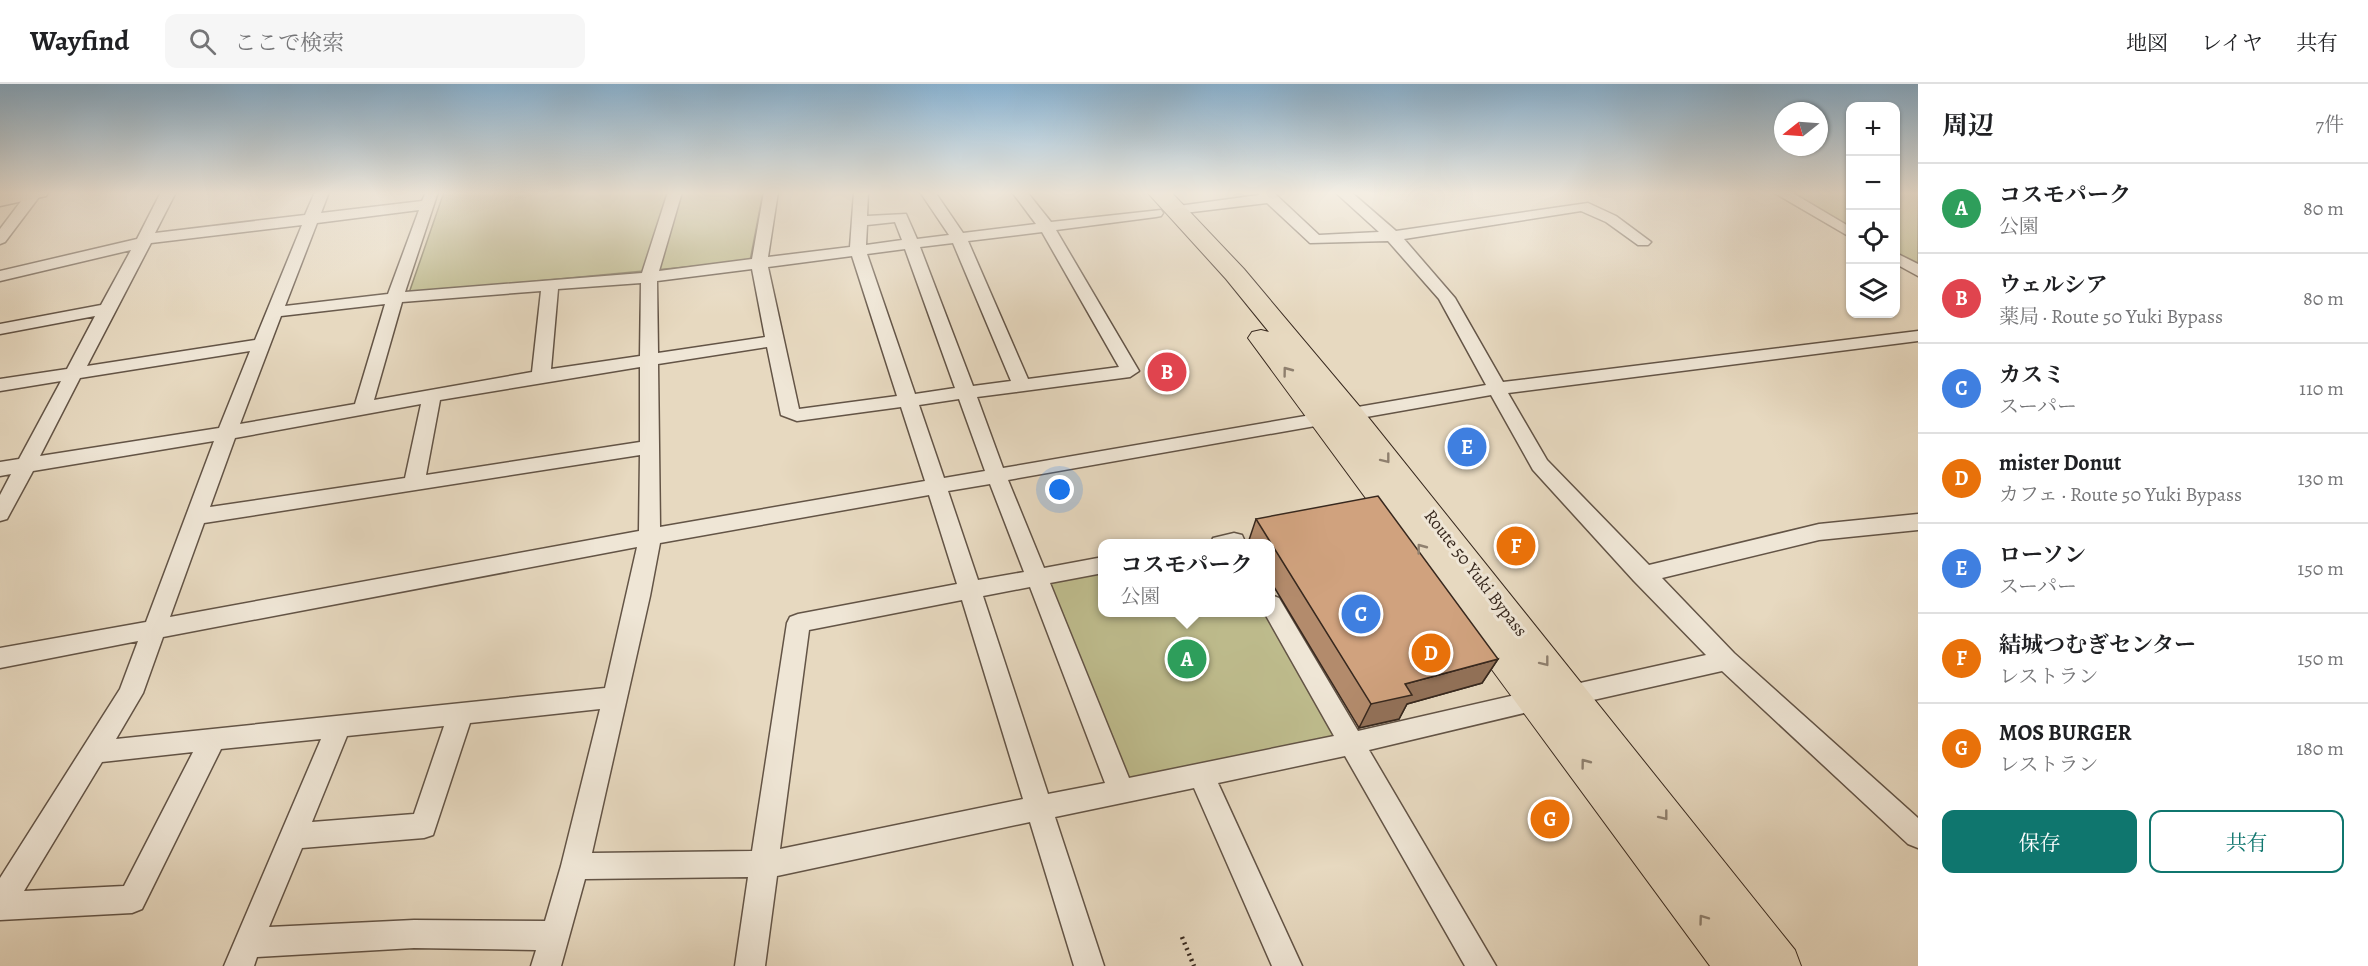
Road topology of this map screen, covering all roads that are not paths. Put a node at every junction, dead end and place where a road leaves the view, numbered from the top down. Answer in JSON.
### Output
{"nodes":[{"id":1,"x":149,"y":233,"type":"edge"},
{"id":2,"x":205,"y":233,"type":"edge"},
{"id":3,"x":307,"y":233,"type":"edge"},
{"id":4,"x":418,"y":233,"type":"edge"},
{"id":5,"x":662,"y":233,"type":"edge"},
{"id":6,"x":764,"y":233,"type":"edge"},
{"id":7,"x":858,"y":233,"type":"edge"},
{"id":8,"x":906,"y":233,"type":"edge"},
{"id":9,"x":956,"y":233,"type":"edge"},
{"id":10,"x":994,"y":233,"type":"edge"},
{"id":11,"x":1051,"y":233,"type":"edge"},
{"id":12,"x":1183,"y":233,"type":"edge"},
{"id":13,"x":1308,"y":233,"type":"edge"},
{"id":14,"x":1391,"y":233,"type":"edge"},
{"id":15,"x":1412,"y":233,"type":"edge"},
{"id":16,"x":1631,"y":233,"type":"edge"},
{"id":17,"x":1394,"y":236,"type":"junction"},
{"id":18,"x":959,"y":238,"type":"junction"},
{"id":19,"x":145,"y":241,"type":"junction"},
{"id":20,"x":1643,"y":242,"type":"dead end"},
{"id":21,"x":910,"y":244,"type":"junction"},
{"id":22,"x":858,"y":251,"type":"junction"},
{"id":23,"x":1900,"y":260,"type":"edge"},
{"id":24,"x":759,"y":264,"type":"junction"},
{"id":25,"x":1918,"y":271,"type":"edge"},
{"id":26,"x":0,"y":276,"type":"edge"},
{"id":27,"x":648,"y":277,"type":"junction"},
{"id":28,"x":550,"y":285,"type":"junction"},
{"id":29,"x":395,"y":298,"type":"junction"},
{"id":30,"x":108,"y":309,"type":"junction"},
{"id":31,"x":276,"y":312,"type":"junction"},
{"id":32,"x":0,"y":329,"type":"edge"},
{"id":33,"x":1918,"y":336,"type":"edge"},
{"id":34,"x":774,"y":341,"type":"junction"},
{"id":35,"x":263,"y":344,"type":"junction"},
{"id":36,"x":649,"y":360,"type":"junction"},
{"id":37,"x":74,"y":372,"type":"junction"},
{"id":38,"x":541,"y":376,"type":"junction"},
{"id":39,"x":0,"y":385,"type":"edge"},
{"id":40,"x":1022,"y":385,"type":"junction"},
{"id":41,"x":1495,"y":389,"type":"junction"},
{"id":42,"x":968,"y":392,"type":"junction"},
{"id":43,"x":432,"y":395,"type":"junction"},
{"id":44,"x":908,"y":400,"type":"junction"},
{"id":45,"x":363,"y":407,"type":"junction"},
{"id":46,"x":1336,"y":415,"type":"junction"},
{"id":47,"x":227,"y":433,"type":"junction"},
{"id":48,"x":650,"y":447,"type":"junction"},
{"id":49,"x":26,"y":465,"type":"junction"},
{"id":50,"x":0,"y":469,"type":"edge"},
{"id":51,"x":997,"y":477,"type":"junction"},
{"id":52,"x":414,"y":484,"type":"junction"},
{"id":53,"x":937,"y":487,"type":"junction"},
{"id":54,"x":0,"y":514,"type":"edge"},
{"id":55,"x":196,"y":517,"type":"junction"},
{"id":56,"x":1918,"y":522,"type":"edge"},
{"id":57,"x":650,"y":537,"type":"junction"},
{"id":58,"x":1098,"y":567,"type":"edge"},
{"id":59,"x":1642,"y":574,"type":"junction"},
{"id":60,"x":1039,"y":578,"type":"junction"},
{"id":61,"x":969,"y":591,"type":"junction"},
{"id":62,"x":1275,"y":611,"type":"edge"},
{"id":63,"x":156,"y":630,"type":"junction"},
{"id":64,"x":0,"y":658,"type":"edge"},
{"id":65,"x":1726,"y":660,"type":"junction"},
{"id":66,"x":1554,"y":697,"type":"junction"},
{"id":67,"x":615,"y":698,"type":"junction"},
{"id":68,"x":460,"y":714,"type":"junction"},
{"id":69,"x":338,"y":728,"type":"junction"},
{"id":70,"x":213,"y":739,"type":"junction"},
{"id":71,"x":1353,"y":743,"type":"junction"},
{"id":72,"x":94,"y":752,"type":"junction"},
{"id":73,"x":1201,"y":774,"type":"junction"},
{"id":74,"x":1121,"y":790,"type":"junction"},
{"id":75,"x":1039,"y":807,"type":"junction"},
{"id":76,"x":1918,"y":835,"type":"edge"},
{"id":77,"x":293,"y":836,"type":"junction"},
{"id":78,"x":765,"y":864,"type":"junction"},
{"id":79,"x":575,"y":866,"type":"junction"},
{"id":80,"x":0,"y":905,"type":"edge"},
{"id":81,"x":554,"y":936,"type":"junction"},
{"id":82,"x":245,"y":955,"type":"edge"},
{"id":83,"x":546,"y":966,"type":"edge"},
{"id":84,"x":750,"y":966,"type":"edge"},
{"id":85,"x":1089,"y":966,"type":"edge"},
{"id":86,"x":1287,"y":966,"type":"edge"},
{"id":87,"x":1481,"y":966,"type":"edge"},
{"id":88,"x":1737,"y":966,"type":"edge"},
{"id":89,"x":1779,"y":966,"type":"edge"}],
"edges":[{"from":1,"to":19,"type":"street"},
{"from":2,"to":19,"type":"street"},
{"from":3,"to":31,"type":"street"},
{"from":4,"to":29,"type":"street"},
{"from":5,"to":27,"type":"street"},
{"from":6,"to":24,"type":"street"},
{"from":7,"to":22,"type":"street"},
{"from":8,"to":21,"type":"street"},
{"from":9,"to":18,"type":"street"},
{"from":10,"to":18,"type":"street"},
{"from":11,"to":40,"type":"street"},
{"from":12,"to":46,"type":"highway","name":"Route 50 Yuki Bypass"},
{"from":13,"to":17,"type":"street"},
{"from":14,"to":17,"type":"street"},
{"from":15,"to":17,"type":"street"},
{"from":16,"to":20,"type":"street"},
{"from":17,"to":41,"type":"street"},
{"from":18,"to":21,"type":"street"},
{"from":18,"to":40,"type":"street"},
{"from":19,"to":26,"type":"street"},
{"from":19,"to":30,"type":"street"},
{"from":21,"to":22,"type":"street"},
{"from":21,"to":42,"type":"street"},
{"from":22,"to":24,"type":"street"},
{"from":22,"to":44,"type":"street"},
{"from":23,"to":25,"type":"street"},
{"from":24,"to":27,"type":"street"},
{"from":24,"to":34,"type":"street"},
{"from":27,"to":28,"type":"street"},
{"from":27,"to":36,"type":"street"},
{"from":28,"to":29,"type":"street"},
{"from":28,"to":38,"type":"street"},
{"from":29,"to":31,"type":"street"},
{"from":29,"to":45,"type":"street"},
{"from":30,"to":32,"type":"street"},
{"from":30,"to":37,"type":"street"},
{"from":31,"to":35,"type":"street"},
{"from":33,"to":41,"type":"street"},
{"from":34,"to":36,"type":"street"},
{"from":34,"to":44,"type":"street"},
{"from":35,"to":37,"type":"street"},
{"from":35,"to":47,"type":"street"},
{"from":36,"to":38,"type":"street"},
{"from":36,"to":48,"type":"street"},
{"from":37,"to":39,"type":"street"},
{"from":37,"to":49,"type":"street"},
{"from":38,"to":43,"type":"street"},
{"from":40,"to":42,"type":"street"},
{"from":41,"to":46,"type":"street"},
{"from":41,"to":59,"type":"street"},
{"from":42,"to":44,"type":"street"},
{"from":42,"to":51,"type":"street"},
{"from":43,"to":45,"type":"street"},
{"from":43,"to":52,"type":"street"},
{"from":44,"to":53,"type":"street"},
{"from":45,"to":47,"type":"street"},
{"from":46,"to":51,"type":"street"},
{"from":46,"to":66,"type":"highway","name":"Route 50 Yuki Bypass"},
{"from":47,"to":49,"type":"street"},
{"from":47,"to":55,"type":"street"},
{"from":48,"to":52,"type":"street"},
{"from":48,"to":57,"type":"street"},
{"from":49,"to":50,"type":"street"},
{"from":49,"to":54,"type":"street"},
{"from":51,"to":53,"type":"street"},
{"from":51,"to":60,"type":"street"},
{"from":52,"to":55,"type":"street"},
{"from":53,"to":57,"type":"street"},
{"from":53,"to":61,"type":"street"},
{"from":55,"to":63,"type":"street"},
{"from":56,"to":59,"type":"street"},
{"from":57,"to":63,"type":"street"},
{"from":57,"to":67,"type":"street"},
{"from":58,"to":60,"type":"street"},
{"from":59,"to":65,"type":"street"},
{"from":60,"to":61,"type":"street"},
{"from":60,"to":74,"type":"street"},
{"from":61,"to":75,"type":"street"},
{"from":61,"to":78,"type":"street"},
{"from":62,"to":71,"type":"street"},
{"from":63,"to":64,"type":"street"},
{"from":63,"to":72,"type":"street"},
{"from":65,"to":66,"type":"street"},
{"from":65,"to":76,"type":"street"},
{"from":66,"to":71,"type":"street"},
{"from":88,"to":66,"type":"highway","name":"Route 50 Yuki Bypass","one_way":true},
{"from":66,"to":89,"type":"highway","name":"Route 50 Yuki Bypass","one_way":true},
{"from":67,"to":68,"type":"street"},
{"from":67,"to":79,"type":"street"},
{"from":68,"to":69,"type":"street"},
{"from":68,"to":77,"type":"street"},
{"from":69,"to":70,"type":"street"},
{"from":69,"to":77,"type":"street"},
{"from":70,"to":72,"type":"street"},
{"from":70,"to":80,"type":"street"},
{"from":71,"to":73,"type":"street"},
{"from":71,"to":87,"type":"street"},
{"from":72,"to":80,"type":"street"},
{"from":73,"to":74,"type":"street"},
{"from":73,"to":86,"type":"street"},
{"from":74,"to":75,"type":"street"},
{"from":75,"to":78,"type":"street"},
{"from":75,"to":85,"type":"street"},
{"from":77,"to":82,"type":"street"},
{"from":78,"to":79,"type":"street"},
{"from":78,"to":84,"type":"street"},
{"from":79,"to":81,"type":"street"},
{"from":81,"to":82,"type":"street"},
{"from":81,"to":83,"type":"street"}]}
